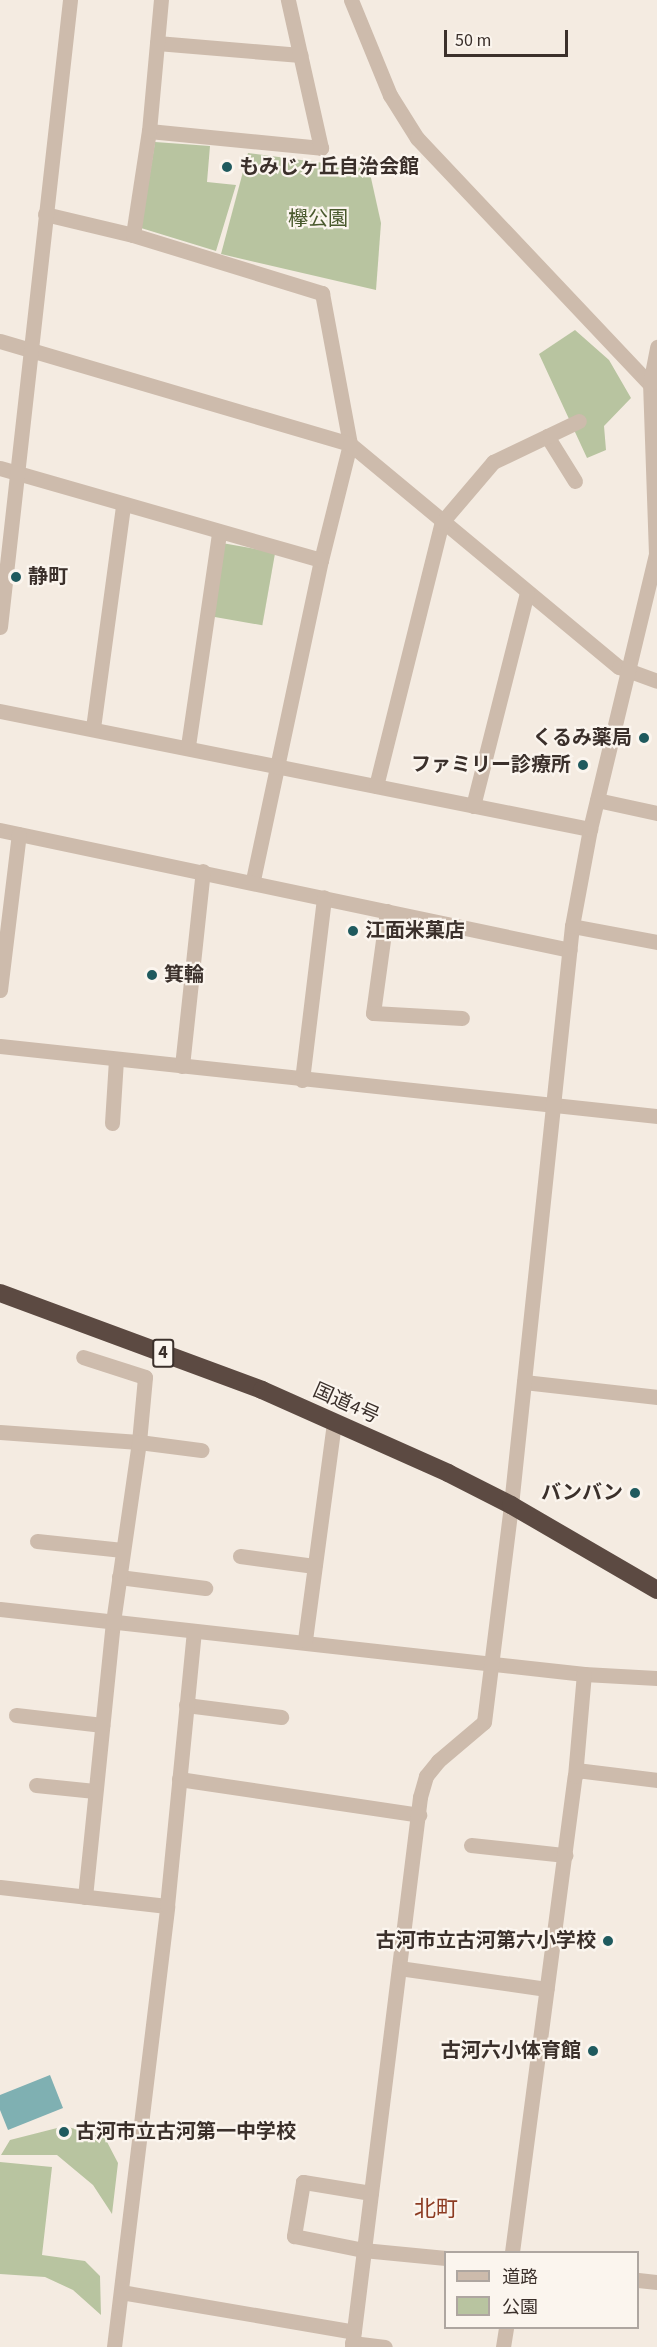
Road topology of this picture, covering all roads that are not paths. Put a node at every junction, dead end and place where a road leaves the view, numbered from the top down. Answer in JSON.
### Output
{"nodes":[{"id":1,"x":69,"y":0,"type":"edge"},
{"id":2,"x":161,"y":0,"type":"edge"},
{"id":3,"x":288,"y":0,"type":"edge"},
{"id":4,"x":351,"y":0,"type":"edge"},
{"id":5,"x":157,"y":43,"type":"junction"},
{"id":6,"x":301,"y":56,"type":"junction"},
{"id":7,"x":149,"y":131,"type":"junction"},
{"id":8,"x":45,"y":214,"type":"junction"},
{"id":9,"x":133,"y":235,"type":"junction"},
{"id":10,"x":0,"y":340,"type":"edge"},
{"id":11,"x":657,"y":347,"type":"edge"},
{"id":12,"x":31,"y":349,"type":"junction"},
{"id":13,"x":650,"y":384,"type":"junction"},
{"id":14,"x":579,"y":421,"type":"dead end"},
{"id":15,"x":547,"y":436,"type":"junction"},
{"id":16,"x":350,"y":444,"type":"junction"},
{"id":17,"x":0,"y":468,"type":"edge"},
{"id":18,"x":17,"y":473,"type":"junction"},
{"id":19,"x":575,"y":481,"type":"dead end"},
{"id":20,"x":123,"y":505,"type":"junction"},
{"id":21,"x":442,"y":522,"type":"junction"},
{"id":22,"x":219,"y":534,"type":"junction"},
{"id":23,"x":656,"y":554,"type":"edge"},
{"id":24,"x":321,"y":560,"type":"junction"},
{"id":25,"x":526,"y":592,"type":"junction"},
{"id":26,"x":0,"y":627,"type":"edge"},
{"id":27,"x":630,"y":674,"type":"junction"},
{"id":28,"x":657,"y":681,"type":"edge"},
{"id":29,"x":0,"y":711,"type":"edge"},
{"id":30,"x":93,"y":728,"type":"junction"},
{"id":31,"x":188,"y":746,"type":"junction"},
{"id":32,"x":277,"y":765,"type":"junction"},
{"id":33,"x":376,"y":786,"type":"junction"},
{"id":34,"x":597,"y":801,"type":"junction"},
{"id":35,"x":473,"y":806,"type":"junction"},
{"id":36,"x":657,"y":813,"type":"edge"},
{"id":37,"x":590,"y":829,"type":"junction"},
{"id":38,"x":0,"y":830,"type":"edge"},
{"id":39,"x":19,"y":834,"type":"junction"},
{"id":40,"x":203,"y":871,"type":"junction"},
{"id":41,"x":253,"y":881,"type":"junction"},
{"id":42,"x":324,"y":897,"type":"junction"},
{"id":43,"x":387,"y":910,"type":"junction"},
{"id":44,"x":572,"y":926,"type":"junction"},
{"id":45,"x":657,"y":942,"type":"edge"},
{"id":46,"x":570,"y":950,"type":"junction"},
{"id":47,"x":0,"y":990,"type":"edge"},
{"id":48,"x":462,"y":1018,"type":"dead end"},
{"id":49,"x":0,"y":1046,"type":"edge"},
{"id":50,"x":116,"y":1059,"type":"junction"},
{"id":51,"x":182,"y":1066,"type":"junction"},
{"id":52,"x":302,"y":1080,"type":"junction"},
{"id":53,"x":552,"y":1107,"type":"junction"},
{"id":54,"x":656,"y":1111,"type":"edge"},
{"id":55,"x":112,"y":1123,"type":"dead end"},
{"id":56,"x":0,"y":1293,"type":"edge"},
{"id":57,"x":83,"y":1357,"type":"dead end"},
{"id":58,"x":524,"y":1382,"type":"junction"},
{"id":59,"x":657,"y":1397,"type":"edge"},
{"id":60,"x":333,"y":1423,"type":"junction"},
{"id":61,"x":0,"y":1432,"type":"edge"},
{"id":62,"x":139,"y":1442,"type":"junction"},
{"id":63,"x":201,"y":1450,"type":"dead end"},
{"id":64,"x":511,"y":1505,"type":"junction"},
{"id":65,"x":37,"y":1541,"type":"dead end"},
{"id":66,"x":123,"y":1550,"type":"junction"},
{"id":67,"x":240,"y":1556,"type":"dead end"},
{"id":68,"x":314,"y":1566,"type":"junction"},
{"id":69,"x":119,"y":1578,"type":"junction"},
{"id":70,"x":205,"y":1588,"type":"dead end"},
{"id":71,"x":657,"y":1590,"type":"edge"},
{"id":72,"x":0,"y":1609,"type":"edge"},
{"id":73,"x":113,"y":1622,"type":"junction"},
{"id":74,"x":194,"y":1631,"type":"junction"},
{"id":75,"x":305,"y":1641,"type":"junction"},
{"id":76,"x":490,"y":1663,"type":"junction"},
{"id":77,"x":584,"y":1674,"type":"junction"},
{"id":78,"x":657,"y":1678,"type":"edge"},
{"id":79,"x":186,"y":1705,"type":"junction"},
{"id":80,"x":16,"y":1715,"type":"dead end"},
{"id":81,"x":281,"y":1717,"type":"dead end"},
{"id":82,"x":102,"y":1725,"type":"junction"},
{"id":83,"x":576,"y":1770,"type":"junction"},
{"id":84,"x":179,"y":1779,"type":"junction"},
{"id":85,"x":657,"y":1780,"type":"edge"},
{"id":86,"x":36,"y":1785,"type":"dead end"},
{"id":87,"x":95,"y":1791,"type":"junction"},
{"id":88,"x":419,"y":1815,"type":"junction"},
{"id":89,"x":471,"y":1845,"type":"dead end"},
{"id":90,"x":565,"y":1855,"type":"junction"},
{"id":91,"x":0,"y":1887,"type":"edge"},
{"id":92,"x":85,"y":1897,"type":"junction"},
{"id":93,"x":167,"y":1906,"type":"junction"},
{"id":94,"x":399,"y":1968,"type":"junction"},
{"id":95,"x":547,"y":1989,"type":"junction"},
{"id":96,"x":371,"y":2193,"type":"junction"},
{"id":97,"x":363,"y":2250,"type":"junction"},
{"id":98,"x":512,"y":2251,"type":"edge"},
{"id":99,"x":444,"y":2258,"type":"edge"},
{"id":100,"x":639,"y":2280,"type":"edge"},
{"id":101,"x":657,"y":2282,"type":"edge"},
{"id":102,"x":121,"y":2292,"type":"junction"},
{"id":103,"x":506,"y":2329,"type":"edge"},
{"id":104,"x":353,"y":2341,"type":"edge"},
{"id":105,"x":114,"y":2347,"type":"edge"},
{"id":106,"x":385,"y":2347,"type":"edge"},
{"id":107,"x":503,"y":2347,"type":"edge"}],
"edges":[{"from":1,"to":8,"type":"street"},
{"from":2,"to":5,"type":"street"},
{"from":3,"to":6,"type":"street"},
{"from":4,"to":13,"type":"street"},
{"from":5,"to":6,"type":"street"},
{"from":5,"to":7,"type":"street"},
{"from":6,"to":7,"type":"street"},
{"from":7,"to":9,"type":"street"},
{"from":8,"to":9,"type":"street"},
{"from":8,"to":12,"type":"street"},
{"from":9,"to":16,"type":"street"},
{"from":10,"to":12,"type":"street"},
{"from":11,"to":13,"type":"street"},
{"from":12,"to":16,"type":"street"},
{"from":12,"to":18,"type":"street"},
{"from":13,"to":23,"type":"street"},
{"from":14,"to":15,"type":"street"},
{"from":15,"to":19,"type":"street"},
{"from":15,"to":21,"type":"street"},
{"from":16,"to":21,"type":"street"},
{"from":16,"to":24,"type":"street"},
{"from":17,"to":18,"type":"street"},
{"from":18,"to":20,"type":"street"},
{"from":18,"to":26,"type":"street"},
{"from":20,"to":22,"type":"street"},
{"from":20,"to":30,"type":"street"},
{"from":21,"to":25,"type":"street"},
{"from":21,"to":33,"type":"street"},
{"from":22,"to":24,"type":"street"},
{"from":22,"to":31,"type":"street"},
{"from":23,"to":27,"type":"street"},
{"from":24,"to":32,"type":"street"},
{"from":25,"to":27,"type":"street"},
{"from":25,"to":35,"type":"street"},
{"from":27,"to":28,"type":"street"},
{"from":27,"to":34,"type":"street"},
{"from":29,"to":30,"type":"street"},
{"from":30,"to":31,"type":"street"},
{"from":31,"to":32,"type":"street"},
{"from":32,"to":33,"type":"street"},
{"from":32,"to":41,"type":"street"},
{"from":33,"to":35,"type":"street"},
{"from":34,"to":36,"type":"street"},
{"from":34,"to":37,"type":"street"},
{"from":35,"to":37,"type":"street"},
{"from":37,"to":44,"type":"street"},
{"from":38,"to":39,"type":"street"},
{"from":39,"to":40,"type":"street"},
{"from":39,"to":47,"type":"street"},
{"from":40,"to":41,"type":"street"},
{"from":40,"to":51,"type":"street"},
{"from":41,"to":42,"type":"street"},
{"from":42,"to":43,"type":"street"},
{"from":42,"to":52,"type":"street"},
{"from":43,"to":46,"type":"street"},
{"from":43,"to":48,"type":"street"},
{"from":44,"to":45,"type":"street"},
{"from":44,"to":46,"type":"street"},
{"from":46,"to":53,"type":"street"},
{"from":49,"to":50,"type":"street"},
{"from":50,"to":51,"type":"street"},
{"from":50,"to":55,"type":"street"},
{"from":51,"to":52,"type":"street"},
{"from":52,"to":53,"type":"street"},
{"from":53,"to":54,"type":"street"},
{"from":53,"to":58,"type":"street"},
{"from":56,"to":60,"type":"highway","name":"国道4号","number":"4"},
{"from":57,"to":62,"type":"street"},
{"from":58,"to":59,"type":"street"},
{"from":58,"to":64,"type":"street"},
{"from":60,"to":64,"type":"highway","name":"国道4号","number":"4"},
{"from":60,"to":68,"type":"street"},
{"from":61,"to":62,"type":"street"},
{"from":62,"to":63,"type":"street"},
{"from":62,"to":66,"type":"street"},
{"from":64,"to":71,"type":"highway","name":"国道4号","number":"4"},
{"from":64,"to":76,"type":"street"},
{"from":65,"to":66,"type":"street"},
{"from":66,"to":69,"type":"street"},
{"from":67,"to":68,"type":"street"},
{"from":68,"to":75,"type":"street"},
{"from":69,"to":70,"type":"street"},
{"from":69,"to":73,"type":"street"},
{"from":72,"to":73,"type":"street"},
{"from":73,"to":74,"type":"street"},
{"from":73,"to":82,"type":"street"},
{"from":74,"to":75,"type":"street"},
{"from":74,"to":79,"type":"street"},
{"from":75,"to":76,"type":"street"},
{"from":76,"to":77,"type":"street"},
{"from":76,"to":88,"type":"street"},
{"from":77,"to":78,"type":"street"},
{"from":77,"to":83,"type":"street"},
{"from":79,"to":81,"type":"street"},
{"from":79,"to":84,"type":"street"},
{"from":80,"to":82,"type":"street"},
{"from":82,"to":87,"type":"street"},
{"from":83,"to":85,"type":"street"},
{"from":83,"to":90,"type":"street"},
{"from":84,"to":88,"type":"street"},
{"from":84,"to":93,"type":"street"},
{"from":86,"to":87,"type":"street"},
{"from":87,"to":92,"type":"street"},
{"from":88,"to":94,"type":"street"},
{"from":89,"to":90,"type":"street"},
{"from":90,"to":95,"type":"street"},
{"from":91,"to":92,"type":"street"},
{"from":92,"to":93,"type":"street"},
{"from":93,"to":102,"type":"street"},
{"from":94,"to":95,"type":"street"},
{"from":94,"to":96,"type":"street"},
{"from":95,"to":98,"type":"street"},
{"from":96,"to":97,"type":"street"},
{"from":96,"to":97,"type":"street"},
{"from":97,"to":99,"type":"street"},
{"from":97,"to":104,"type":"street"},
{"from":100,"to":101,"type":"street"},
{"from":102,"to":104,"type":"street"},
{"from":102,"to":105,"type":"street"},
{"from":103,"to":107,"type":"street"},
{"from":104,"to":106,"type":"street"}]}
